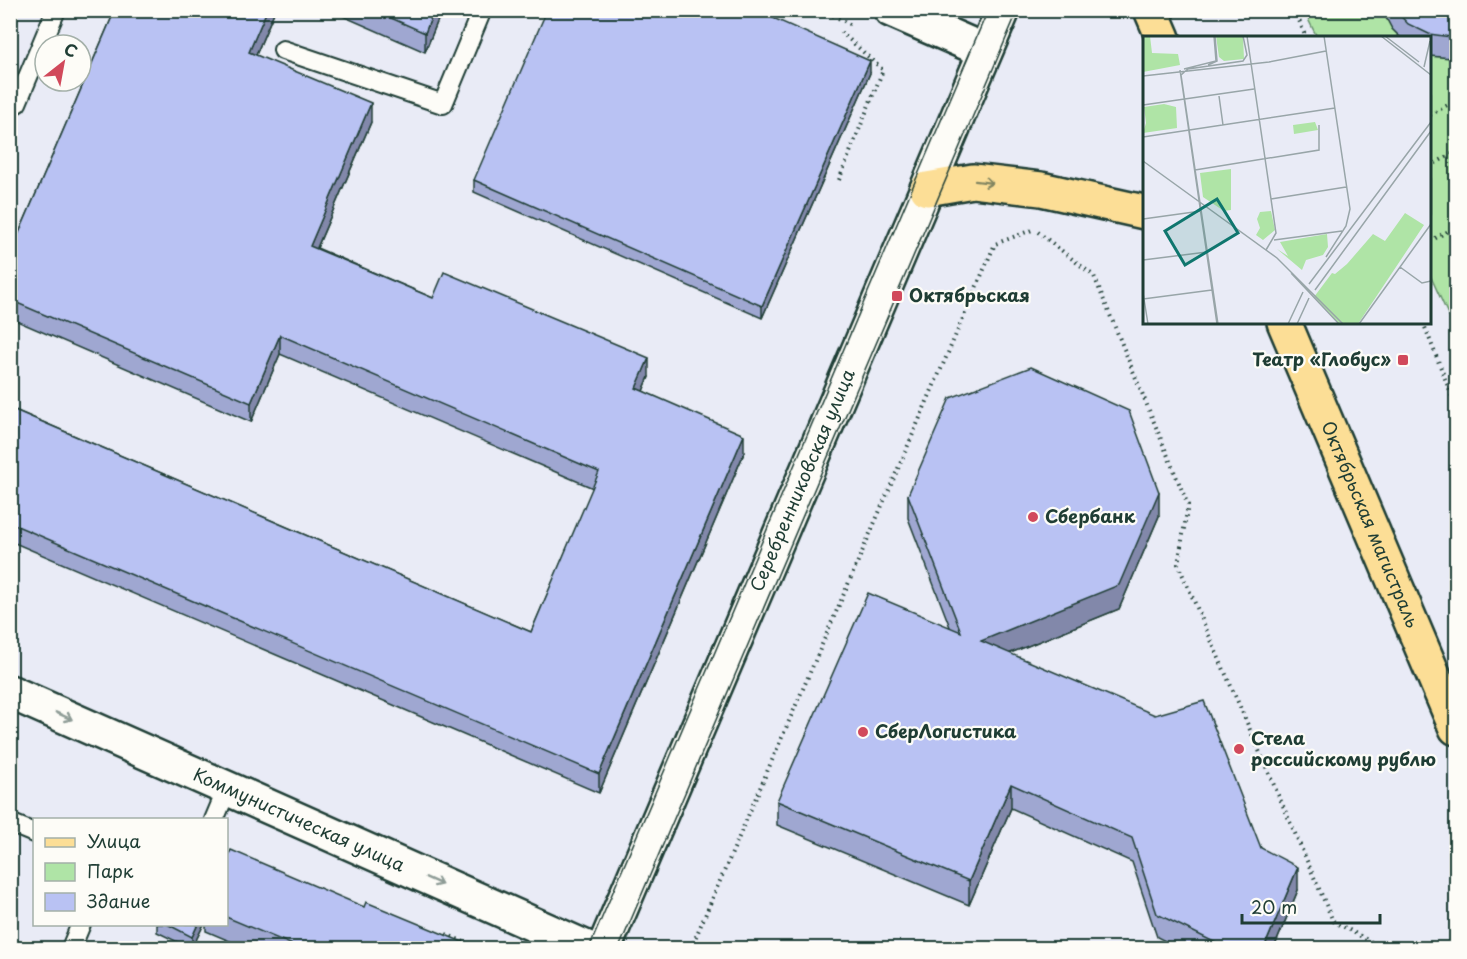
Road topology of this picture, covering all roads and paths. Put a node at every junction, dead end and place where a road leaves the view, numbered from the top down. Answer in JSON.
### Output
{"nodes":[{"id":1,"x":56,"y":10,"type":"edge"},
{"id":2,"x":482,"y":10,"type":"edge"},
{"id":3,"x":822,"y":10,"type":"edge"},
{"id":4,"x":891,"y":10,"type":"edge"},
{"id":5,"x":1003,"y":10,"type":"edge"},
{"id":6,"x":1151,"y":10,"type":"edge"},
{"id":7,"x":1295,"y":10,"type":"edge"},
{"id":8,"x":856,"y":26,"type":"dead end"},
{"id":9,"x":841,"y":32,"type":"dead end"},
{"id":10,"x":1162,"y":36,"type":"edge"},
{"id":11,"x":1305,"y":36,"type":"edge"},
{"id":12,"x":283,"y":50,"type":"dead end"},
{"id":13,"x":985,"y":51,"type":"junction"},
{"id":14,"x":1456,"y":100,"type":"edge"},
{"id":15,"x":17,"y":104,"type":"dead end"},
{"id":16,"x":1431,"y":114,"type":"edge"},
{"id":17,"x":1456,"y":152,"type":"edge"},
{"id":18,"x":1431,"y":165,"type":"edge"},
{"id":19,"x":839,"y":180,"type":"dead end"},
{"id":20,"x":927,"y":189,"type":"junction"},
{"id":21,"x":1143,"y":212,"type":"edge"},
{"id":22,"x":1456,"y":227,"type":"edge"},
{"id":23,"x":1431,"y":240,"type":"edge"},
{"id":24,"x":1424,"y":324,"type":"edge"},
{"id":25,"x":1284,"y":327,"type":"edge"},
{"id":26,"x":1456,"y":408,"type":"edge"},
{"id":27,"x":10,"y":692,"type":"edge"},
{"id":28,"x":1456,"y":728,"type":"edge"},
{"id":29,"x":227,"y":789,"type":"junction"},
{"id":30,"x":214,"y":818,"type":"edge"},
{"id":31,"x":10,"y":823,"type":"edge"},
{"id":32,"x":33,"y":833,"type":"edge"},
{"id":33,"x":80,"y":926,"type":"edge"},
{"id":34,"x":72,"y":948,"type":"edge"},
{"id":35,"x":586,"y":948,"type":"edge"},
{"id":36,"x":604,"y":948,"type":"edge"},
{"id":37,"x":691,"y":948,"type":"edge"},
{"id":38,"x":1382,"y":948,"type":"edge"}],
"edges":[{"from":1,"to":15,"type":"lane"},
{"from":2,"to":12,"type":"lane"},
{"from":3,"to":8,"type":"path"},
{"from":4,"to":13,"type":"street"},
{"from":5,"to":13,"type":"street","name":"Серебренниковская улица"},
{"from":6,"to":10,"type":"main road"},
{"from":7,"to":11,"type":"path"},
{"from":9,"to":19,"type":"path"},
{"from":13,"to":20,"type":"street","name":"Серебренниковская улица"},
{"from":14,"to":16,"type":"path"},
{"from":17,"to":18,"type":"path"},
{"from":20,"to":21,"type":"main road","one_way":true},
{"from":20,"to":36,"type":"street","name":"Серебренниковская улица"},
{"from":22,"to":23,"type":"path"},
{"from":24,"to":26,"type":"path"},
{"from":25,"to":28,"type":"main road","name":"Октябрьская магистраль"},
{"from":27,"to":29,"type":"street","name":"Коммунистическая улица","one_way":true},
{"from":29,"to":30,"type":"lane"},
{"from":29,"to":35,"type":"street","name":"Коммунистическая улица","one_way":true},
{"from":31,"to":32,"type":"lane"},
{"from":33,"to":34,"type":"lane"},
{"from":37,"to":38,"type":"path"}]}
